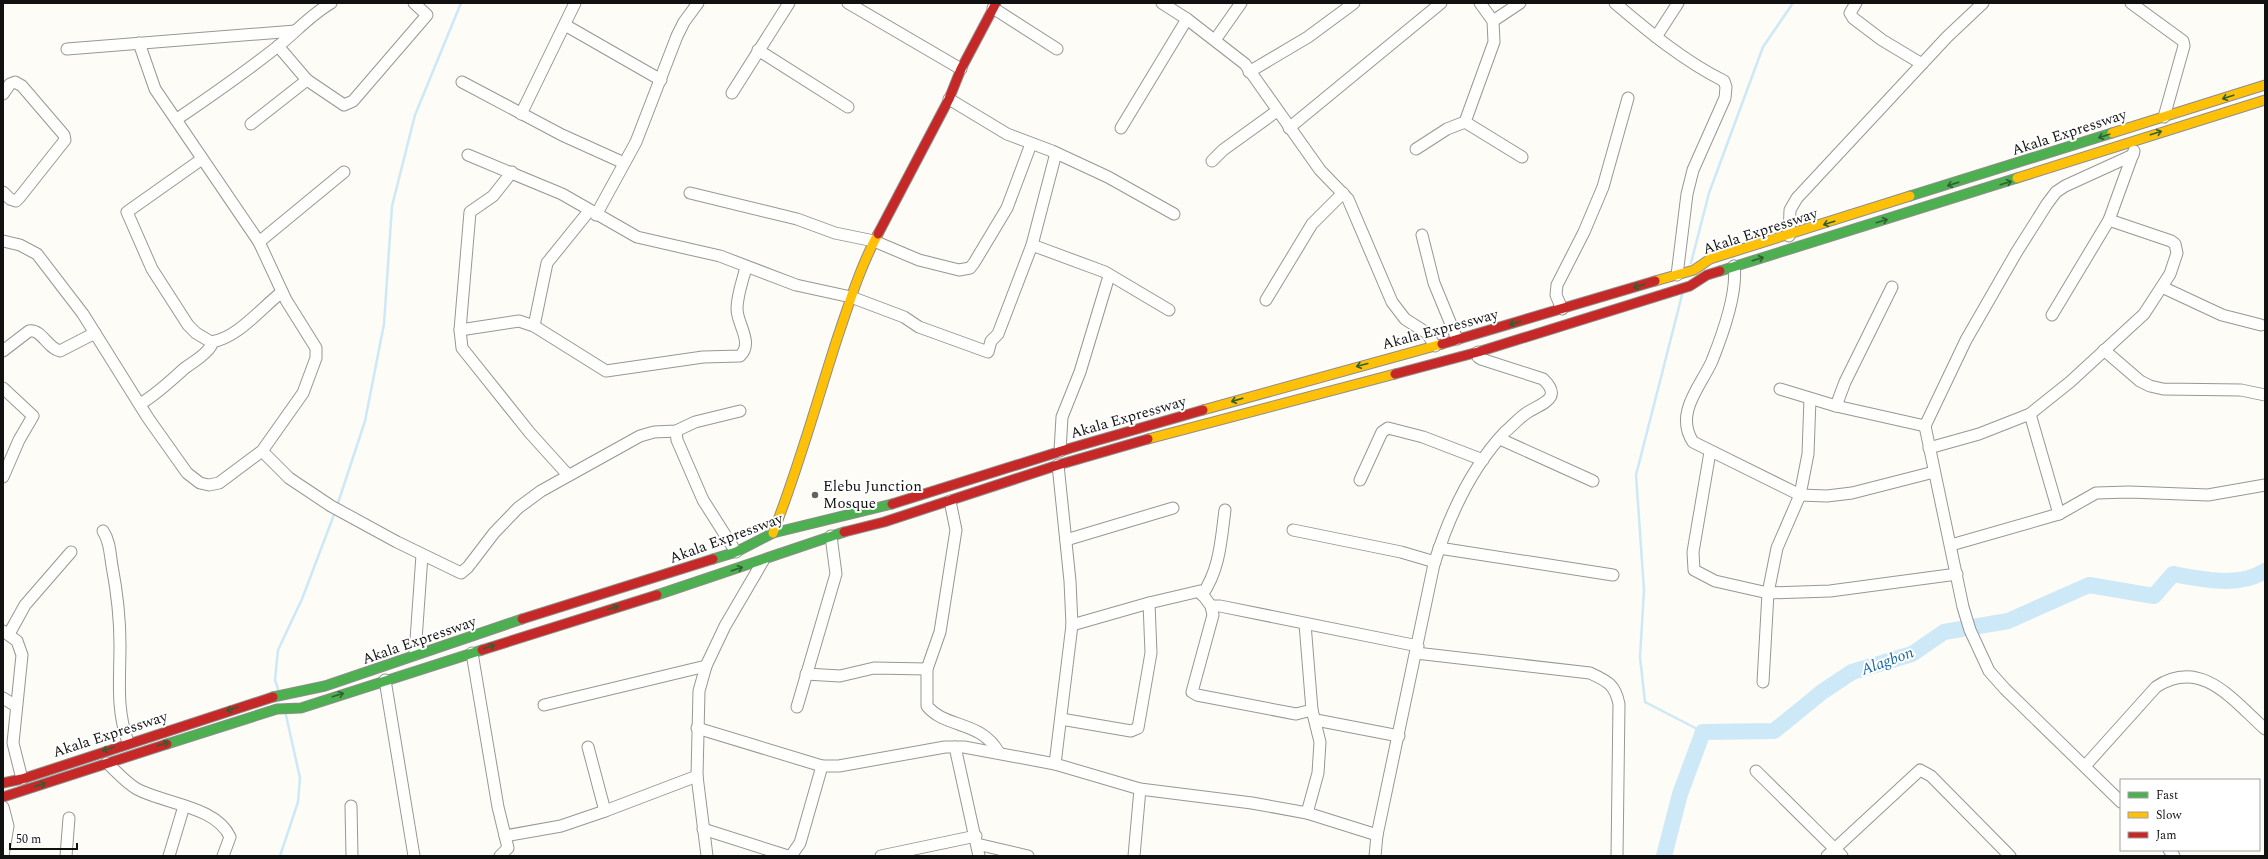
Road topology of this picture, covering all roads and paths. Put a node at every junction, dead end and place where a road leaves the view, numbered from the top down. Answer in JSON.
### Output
{"nodes":[{"id":1,"x":331,"y":3,"type":"edge"},
{"id":2,"x":414,"y":3,"type":"edge"},
{"id":3,"x":575,"y":3,"type":"edge"},
{"id":4,"x":698,"y":3,"type":"edge"},
{"id":5,"x":789,"y":3,"type":"edge"},
{"id":6,"x":848,"y":3,"type":"edge"},
{"id":7,"x":1162,"y":3,"type":"edge"},
{"id":8,"x":1241,"y":3,"type":"edge"},
{"id":9,"x":1354,"y":3,"type":"edge"},
{"id":10,"x":1441,"y":3,"type":"edge"},
{"id":11,"x":1480,"y":3,"type":"edge"},
{"id":12,"x":1520,"y":3,"type":"edge"},
{"id":13,"x":1615,"y":3,"type":"edge"},
{"id":14,"x":1678,"y":3,"type":"edge"},
{"id":15,"x":1856,"y":3,"type":"edge"},
{"id":16,"x":1982,"y":3,"type":"edge"},
{"id":17,"x":2131,"y":3,"type":"edge"},
{"id":18,"x":994,"y":5,"type":"edge"},
{"id":19,"x":1187,"y":19,"type":"junction"},
{"id":20,"x":1493,"y":21,"type":"junction"},
{"id":21,"x":565,"y":25,"type":"junction"},
{"id":22,"x":295,"y":31,"type":"junction"},
{"id":23,"x":1656,"y":37,"type":"junction"},
{"id":24,"x":1215,"y":40,"type":"junction"},
{"id":25,"x":139,"y":43,"type":"junction"},
{"id":26,"x":278,"y":46,"type":"junction"},
{"id":27,"x":67,"y":49,"type":"dead end"},
{"id":28,"x":1057,"y":49,"type":"dead end"},
{"id":29,"x":758,"y":50,"type":"junction"},
{"id":30,"x":1922,"y":64,"type":"junction"},
{"id":31,"x":961,"y":69,"type":"junction"},
{"id":32,"x":1249,"y":72,"type":"junction"},
{"id":33,"x":307,"y":80,"type":"junction"},
{"id":34,"x":661,"y":80,"type":"junction"},
{"id":35,"x":462,"y":82,"type":"dead end"},
{"id":36,"x":2265,"y":85,"type":"edge"},
{"id":37,"x":732,"y":93,"type":"dead end"},
{"id":38,"x":3,"y":94,"type":"edge"},
{"id":39,"x":1628,"y":98,"type":"dead end"},
{"id":40,"x":949,"y":99,"type":"junction"},
{"id":41,"x":2265,"y":100,"type":"edge"},
{"id":42,"x":848,"y":107,"type":"dead end"},
{"id":43,"x":1277,"y":111,"type":"junction"},
{"id":44,"x":521,"y":114,"type":"junction"},
{"id":45,"x":2164,"y":117,"type":"junction"},
{"id":46,"x":176,"y":119,"type":"junction"},
{"id":47,"x":1465,"y":122,"type":"junction"},
{"id":48,"x":251,"y":124,"type":"dead end"},
{"id":49,"x":1121,"y":128,"type":"dead end"},
{"id":50,"x":1289,"y":128,"type":"junction"},
{"id":51,"x":2137,"y":139,"type":"junction"},
{"id":52,"x":1031,"y":144,"type":"junction"},
{"id":53,"x":1416,"y":150,"type":"dead end"},
{"id":54,"x":1056,"y":153,"type":"junction"},
{"id":55,"x":468,"y":155,"type":"dead end"},
{"id":56,"x":2133,"y":155,"type":"junction"},
{"id":57,"x":1522,"y":157,"type":"dead end"},
{"id":58,"x":202,"y":159,"type":"junction"},
{"id":59,"x":2030,"y":160,"type":"junction"},
{"id":60,"x":1212,"y":161,"type":"dead end"},
{"id":61,"x":624,"y":163,"type":"junction"},
{"id":62,"x":344,"y":172,"type":"dead end"},
{"id":63,"x":512,"y":172,"type":"junction"},
{"id":64,"x":2032,"y":174,"type":"junction"},
{"id":65,"x":3,"y":192,"type":"edge"},
{"id":66,"x":690,"y":193,"type":"dead end"},
{"id":67,"x":1343,"y":193,"type":"junction"},
{"id":68,"x":592,"y":213,"type":"junction"},
{"id":69,"x":1174,"y":214,"type":"dead end"},
{"id":70,"x":1851,"y":216,"type":"junction"},
{"id":71,"x":2109,"y":220,"type":"junction"},
{"id":72,"x":1855,"y":229,"type":"junction"},
{"id":73,"x":1422,"y":235,"type":"dead end"},
{"id":74,"x":1789,"y":236,"type":"junction"},
{"id":75,"x":3,"y":241,"type":"edge"},
{"id":76,"x":874,"y":241,"type":"junction"},
{"id":77,"x":259,"y":242,"type":"junction"},
{"id":78,"x":1032,"y":245,"type":"junction"},
{"id":79,"x":1734,"y":266,"type":"junction"},
{"id":80,"x":746,"y":267,"type":"junction"},
{"id":81,"x":1677,"y":275,"type":"junction"},
{"id":82,"x":1109,"y":276,"type":"junction"},
{"id":83,"x":1892,"y":287,"type":"dead end"},
{"id":84,"x":2162,"y":287,"type":"junction"},
{"id":85,"x":282,"y":292,"type":"junction"},
{"id":86,"x":851,"y":297,"type":"junction"},
{"id":87,"x":1266,"y":300,"type":"dead end"},
{"id":88,"x":1562,"y":309,"type":"junction"},
{"id":89,"x":1169,"y":310,"type":"dead end"},
{"id":90,"x":2052,"y":315,"type":"dead end"},
{"id":91,"x":2261,"y":325,"type":"dead end"},
{"id":92,"x":534,"y":326,"type":"junction"},
{"id":93,"x":460,"y":330,"type":"junction"},
{"id":94,"x":95,"y":333,"type":"junction"},
{"id":95,"x":1457,"y":339,"type":"junction"},
{"id":96,"x":211,"y":342,"type":"junction"},
{"id":97,"x":1435,"y":346,"type":"junction"},
{"id":98,"x":2104,"y":350,"type":"junction"},
{"id":99,"x":3,"y":351,"type":"edge"},
{"id":100,"x":1478,"y":352,"type":"junction"},
{"id":101,"x":1383,"y":359,"type":"junction"},
{"id":102,"x":1386,"y":375,"type":"junction"},
{"id":103,"x":3,"y":388,"type":"edge"},
{"id":104,"x":1780,"y":389,"type":"dead end"},
{"id":105,"x":2265,"y":395,"type":"edge"},
{"id":106,"x":1810,"y":399,"type":"junction"},
{"id":107,"x":140,"y":404,"type":"junction"},
{"id":108,"x":1836,"y":406,"type":"junction"},
{"id":109,"x":740,"y":411,"type":"dead end"},
{"id":110,"x":2030,"y":414,"type":"junction"},
{"id":111,"x":1925,"y":426,"type":"junction"},
{"id":112,"x":676,"y":431,"type":"junction"},
{"id":113,"x":1500,"y":438,"type":"junction"},
{"id":114,"x":1929,"y":448,"type":"junction"},
{"id":115,"x":262,"y":451,"type":"junction"},
{"id":116,"x":1060,"y":451,"type":"junction"},
{"id":117,"x":1710,"y":452,"type":"junction"},
{"id":118,"x":1483,"y":460,"type":"junction"},
{"id":119,"x":1058,"y":465,"type":"junction"},
{"id":120,"x":1934,"y":472,"type":"junction"},
{"id":121,"x":568,"y":475,"type":"junction"},
{"id":122,"x":3,"y":477,"type":"edge"},
{"id":123,"x":1360,"y":480,"type":"dead end"},
{"id":124,"x":1593,"y":481,"type":"dead end"},
{"id":125,"x":2265,"y":485,"type":"edge"},
{"id":126,"x":1800,"y":495,"type":"junction"},
{"id":127,"x":950,"y":501,"type":"junction"},
{"id":128,"x":879,"y":508,"type":"junction"},
{"id":129,"x":1173,"y":508,"type":"dead end"},
{"id":130,"x":1225,"y":510,"type":"dead end"},
{"id":131,"x":2059,"y":514,"type":"junction"},
{"id":132,"x":884,"y":522,"type":"junction"},
{"id":133,"x":1293,"y":530,"type":"dead end"},
{"id":134,"x":103,"y":531,"type":"dead end"},
{"id":135,"x":773,"y":533,"type":"junction"},
{"id":136,"x":831,"y":536,"type":"junction"},
{"id":137,"x":1066,"y":540,"type":"junction"},
{"id":138,"x":1951,"y":545,"type":"junction"},
{"id":139,"x":1439,"y":548,"type":"junction"},
{"id":140,"x":71,"y":552,"type":"dead end"},
{"id":141,"x":736,"y":552,"type":"junction"},
{"id":142,"x":422,"y":555,"type":"junction"},
{"id":143,"x":763,"y":561,"type":"junction"},
{"id":144,"x":1435,"y":562,"type":"junction"},
{"id":145,"x":1957,"y":574,"type":"junction"},
{"id":146,"x":1613,"y":575,"type":"dead end"},
{"id":147,"x":1768,"y":593,"type":"junction"},
{"id":148,"x":1202,"y":595,"type":"junction"},
{"id":149,"x":1148,"y":603,"type":"junction"},
{"id":150,"x":1211,"y":606,"type":"junction"},
{"id":151,"x":1305,"y":624,"type":"junction"},
{"id":152,"x":1072,"y":625,"type":"junction"},
{"id":153,"x":6,"y":633,"type":"edge"},
{"id":154,"x":1417,"y":649,"type":"junction"},
{"id":155,"x":472,"y":653,"type":"junction"},
{"id":156,"x":415,"y":654,"type":"junction"},
{"id":157,"x":706,"y":666,"type":"junction"},
{"id":158,"x":927,"y":668,"type":"junction"},
{"id":159,"x":806,"y":674,"type":"junction"},
{"id":160,"x":385,"y":680,"type":"junction"},
{"id":161,"x":1762,"y":682,"type":"dead end"},
{"id":162,"x":3,"y":698,"type":"edge"},
{"id":163,"x":544,"y":705,"type":"dead end"},
{"id":164,"x":16,"y":706,"type":"junction"},
{"id":165,"x":797,"y":707,"type":"dead end"},
{"id":166,"x":1314,"y":715,"type":"junction"},
{"id":167,"x":1061,"y":719,"type":"junction"},
{"id":168,"x":697,"y":728,"type":"junction"},
{"id":169,"x":2265,"y":728,"type":"edge"},
{"id":170,"x":1399,"y":736,"type":"junction"},
{"id":171,"x":128,"y":742,"type":"junction"},
{"id":172,"x":588,"y":747,"type":"dead end"},
{"id":173,"x":955,"y":747,"type":"junction"},
{"id":174,"x":999,"y":753,"type":"junction"},
{"id":175,"x":107,"y":763,"type":"junction"},
{"id":176,"x":1055,"y":764,"type":"junction"},
{"id":177,"x":822,"y":766,"type":"junction"},
{"id":178,"x":2085,"y":766,"type":"junction"},
{"id":179,"x":1756,"y":771,"type":"dead end"},
{"id":180,"x":697,"y":776,"type":"junction"},
{"id":181,"x":22,"y":779,"type":"junction"},
{"id":182,"x":3,"y":783,"type":"edge"},
{"id":183,"x":1140,"y":789,"type":"junction"},
{"id":184,"x":3,"y":798,"type":"edge"},
{"id":185,"x":2120,"y":801,"type":"edge"},
{"id":186,"x":184,"y":806,"type":"junction"},
{"id":187,"x":351,"y":806,"type":"dead end"},
{"id":188,"x":3,"y":807,"type":"edge"},
{"id":189,"x":605,"y":811,"type":"junction"},
{"id":190,"x":1307,"y":813,"type":"junction"},
{"id":191,"x":69,"y":818,"type":"dead end"},
{"id":192,"x":703,"y":829,"type":"junction"},
{"id":193,"x":1377,"y":835,"type":"junction"},
{"id":194,"x":505,"y":836,"type":"junction"},
{"id":195,"x":976,"y":840,"type":"junction"},
{"id":196,"x":1834,"y":854,"type":"edge"},
{"id":197,"x":3,"y":856,"type":"edge"},
{"id":198,"x":66,"y":856,"type":"edge"},
{"id":199,"x":169,"y":856,"type":"edge"},
{"id":200,"x":223,"y":856,"type":"edge"},
{"id":201,"x":352,"y":856,"type":"edge"},
{"id":202,"x":414,"y":856,"type":"edge"},
{"id":203,"x":500,"y":856,"type":"edge"},
{"id":204,"x":707,"y":856,"type":"edge"},
{"id":205,"x":788,"y":856,"type":"edge"},
{"id":206,"x":791,"y":856,"type":"edge"},
{"id":207,"x":881,"y":856,"type":"edge"},
{"id":208,"x":979,"y":856,"type":"edge"},
{"id":209,"x":1028,"y":856,"type":"edge"},
{"id":210,"x":1134,"y":856,"type":"edge"},
{"id":211,"x":1375,"y":856,"type":"edge"},
{"id":212,"x":1617,"y":856,"type":"edge"},
{"id":213,"x":2010,"y":856,"type":"edge"}],
"edges":[{"from":1,"to":22,"type":"street"},
{"from":2,"to":33,"type":"street"},
{"from":3,"to":21,"type":"street"},
{"from":4,"to":34,"type":"street"},
{"from":5,"to":29,"type":"street"},
{"from":6,"to":31,"type":"street"},
{"from":7,"to":19,"type":"street"},
{"from":8,"to":24,"type":"street"},
{"from":9,"to":32,"type":"street"},
{"from":10,"to":50,"type":"street"},
{"from":11,"to":20,"type":"street"},
{"from":12,"to":20,"type":"street"},
{"from":13,"to":23,"type":"street"},
{"from":14,"to":23,"type":"street"},
{"from":15,"to":30,"type":"street"},
{"from":16,"to":30,"type":"street"},
{"from":17,"to":45,"type":"street"},
{"from":18,"to":28,"type":"street"},
{"from":18,"to":31,"type":"main road"},
{"from":19,"to":24,"type":"street"},
{"from":19,"to":49,"type":"street"},
{"from":20,"to":47,"type":"street"},
{"from":21,"to":34,"type":"street"},
{"from":21,"to":44,"type":"street"},
{"from":22,"to":25,"type":"street"},
{"from":22,"to":26,"type":"street"},
{"from":23,"to":81,"type":"street"},
{"from":24,"to":32,"type":"street"},
{"from":25,"to":27,"type":"street"},
{"from":25,"to":46,"type":"street"},
{"from":26,"to":33,"type":"street"},
{"from":26,"to":46,"type":"street"},
{"from":29,"to":37,"type":"street"},
{"from":29,"to":42,"type":"street"},
{"from":30,"to":74,"type":"street"},
{"from":31,"to":40,"type":"main road"},
{"from":32,"to":43,"type":"street"},
{"from":33,"to":48,"type":"street"},
{"from":34,"to":61,"type":"street"},
{"from":35,"to":44,"type":"street"},
{"from":36,"to":45,"type":"main road","name":"Akala Expressway","one_way":true},
{"from":38,"to":65,"type":"street"},
{"from":39,"to":88,"type":"street"},
{"from":40,"to":52,"type":"street"},
{"from":40,"to":76,"type":"main road"},
{"from":51,"to":41,"type":"main road","name":"Akala Expressway","one_way":true},
{"from":43,"to":50,"type":"street"},
{"from":43,"to":60,"type":"street"},
{"from":44,"to":61,"type":"street"},
{"from":45,"to":59,"type":"main road","name":"Akala Expressway","one_way":true},
{"from":46,"to":58,"type":"street"},
{"from":47,"to":53,"type":"street"},
{"from":47,"to":57,"type":"street"},
{"from":50,"to":67,"type":"street"},
{"from":51,"to":56,"type":"street"},
{"from":51,"to":64,"type":"main road","name":"Akala Expressway"},
{"from":52,"to":54,"type":"street"},
{"from":52,"to":76,"type":"street"},
{"from":54,"to":69,"type":"street"},
{"from":54,"to":78,"type":"street"},
{"from":55,"to":63,"type":"street"},
{"from":56,"to":71,"type":"street"},
{"from":56,"to":111,"type":"street"},
{"from":58,"to":77,"type":"street"},
{"from":58,"to":96,"type":"street"},
{"from":59,"to":64,"type":"main road"},
{"from":59,"to":70,"type":"main road","name":"Akala Expressway","one_way":true},
{"from":61,"to":68,"type":"street"},
{"from":62,"to":77,"type":"street"},
{"from":63,"to":68,"type":"street"},
{"from":63,"to":93,"type":"street"},
{"from":72,"to":64,"type":"main road","name":"Akala Expressway","one_way":true},
{"from":66,"to":76,"type":"street"},
{"from":67,"to":87,"type":"street"},
{"from":67,"to":97,"type":"street"},
{"from":68,"to":80,"type":"street"},
{"from":68,"to":92,"type":"street"},
{"from":70,"to":72,"type":"main road"},
{"from":70,"to":74,"type":"main road","name":"Akala Expressway","one_way":true},
{"from":71,"to":84,"type":"street"},
{"from":71,"to":90,"type":"street"},
{"from":79,"to":72,"type":"main road","name":"Akala Expressway","one_way":true},
{"from":73,"to":95,"type":"street"},
{"from":74,"to":81,"type":"main road","name":"Akala Expressway"},
{"from":75,"to":94,"type":"street"},
{"from":76,"to":86,"type":"main road"},
{"from":77,"to":85,"type":"street"},
{"from":78,"to":82,"type":"street"},
{"from":78,"to":86,"type":"street"},
{"from":79,"to":100,"type":"main road","name":"Akala Expressway"},
{"from":79,"to":117,"type":"street"},
{"from":80,"to":86,"type":"street"},
{"from":80,"to":92,"type":"street"},
{"from":81,"to":88,"type":"main road","name":"Akala Expressway","one_way":true},
{"from":82,"to":89,"type":"street"},
{"from":82,"to":116,"type":"street"},
{"from":83,"to":108,"type":"street"},
{"from":84,"to":91,"type":"street"},
{"from":84,"to":98,"type":"street"},
{"from":85,"to":96,"type":"street"},
{"from":85,"to":115,"type":"street"},
{"from":86,"to":135,"type":"main road"},
{"from":88,"to":95,"type":"main road","name":"Akala Expressway","one_way":true},
{"from":92,"to":93,"type":"street"},
{"from":93,"to":121,"type":"street"},
{"from":94,"to":99,"type":"street"},
{"from":94,"to":107,"type":"street"},
{"from":95,"to":97,"type":"main road","name":"Akala Expressway"},
{"from":96,"to":107,"type":"street"},
{"from":97,"to":101,"type":"main road","name":"Akala Expressway"},
{"from":98,"to":105,"type":"street"},
{"from":98,"to":110,"type":"street"},
{"from":100,"to":102,"type":"main road","name":"Akala Expressway"},
{"from":100,"to":113,"type":"street"},
{"from":101,"to":102,"type":"main road"},
{"from":101,"to":116,"type":"main road","name":"Akala Expressway","one_way":true},
{"from":102,"to":119,"type":"main road","name":"Akala Expressway"},
{"from":103,"to":122,"type":"street"},
{"from":104,"to":106,"type":"street"},
{"from":106,"to":108,"type":"street"},
{"from":106,"to":126,"type":"street"},
{"from":107,"to":115,"type":"street"},
{"from":108,"to":111,"type":"street"},
{"from":109,"to":112,"type":"street"},
{"from":110,"to":114,"type":"street"},
{"from":110,"to":131,"type":"street"},
{"from":111,"to":114,"type":"street"},
{"from":112,"to":121,"type":"street"},
{"from":112,"to":141,"type":"street"},
{"from":113,"to":118,"type":"street"},
{"from":113,"to":124,"type":"street"},
{"from":114,"to":120,"type":"street"},
{"from":115,"to":142,"type":"street"},
{"from":116,"to":128,"type":"main road","name":"Akala Expressway"},
{"from":117,"to":126,"type":"street"},
{"from":117,"to":147,"type":"street"},
{"from":118,"to":123,"type":"street"},
{"from":118,"to":139,"type":"street"},
{"from":119,"to":127,"type":"main road","name":"Akala Expressway"},
{"from":119,"to":137,"type":"street"},
{"from":120,"to":126,"type":"street"},
{"from":120,"to":138,"type":"street"},
{"from":121,"to":142,"type":"street"},
{"from":125,"to":131,"type":"street"},
{"from":126,"to":147,"type":"street"},
{"from":127,"to":132,"type":"main road","name":"Akala Expressway"},
{"from":127,"to":158,"type":"street"},
{"from":128,"to":132,"type":"main road"},
{"from":128,"to":135,"type":"main road","name":"Akala Expressway"},
{"from":129,"to":137,"type":"street"},
{"from":130,"to":148,"type":"street"},
{"from":131,"to":138,"type":"street"},
{"from":132,"to":136,"type":"main road","name":"Akala Expressway"},
{"from":133,"to":144,"type":"street"},
{"from":134,"to":171,"type":"street"},
{"from":135,"to":141,"type":"main road","name":"Akala Expressway"},
{"from":136,"to":143,"type":"main road","name":"Akala Expressway"},
{"from":136,"to":159,"type":"street"},
{"from":137,"to":152,"type":"street"},
{"from":138,"to":145,"type":"street"},
{"from":139,"to":144,"type":"street"},
{"from":139,"to":146,"type":"street"},
{"from":140,"to":153,"type":"street"},
{"from":141,"to":156,"type":"main road","name":"Akala Expressway"},
{"from":142,"to":156,"type":"street"},
{"from":155,"to":143,"type":"main road","name":"Akala Expressway","one_way":true},
{"from":143,"to":157,"type":"street"},
{"from":144,"to":154,"type":"street"},
{"from":145,"to":147,"type":"street"},
{"from":145,"to":178,"type":"street"},
{"from":147,"to":161,"type":"street"},
{"from":148,"to":149,"type":"street"},
{"from":148,"to":150,"type":"street"},
{"from":149,"to":152,"type":"street"},
{"from":149,"to":167,"type":"street"},
{"from":150,"to":151,"type":"street"},
{"from":150,"to":166,"type":"street"},
{"from":151,"to":154,"type":"street"},
{"from":151,"to":166,"type":"street"},
{"from":152,"to":167,"type":"street"},
{"from":153,"to":164,"type":"street"},
{"from":154,"to":170,"type":"street"},
{"from":154,"to":212,"type":"street"},
{"from":155,"to":160,"type":"main road","name":"Akala Expressway"},
{"from":155,"to":194,"type":"street"},
{"from":156,"to":171,"type":"main road","name":"Akala Expressway","one_way":true},
{"from":157,"to":163,"type":"street"},
{"from":157,"to":168,"type":"street"},
{"from":158,"to":159,"type":"street"},
{"from":158,"to":174,"type":"street"},
{"from":159,"to":165,"type":"street"},
{"from":175,"to":160,"type":"main road","name":"Akala Expressway","one_way":true},
{"from":160,"to":202,"type":"street"},
{"from":162,"to":164,"type":"street"},
{"from":164,"to":181,"type":"street"},
{"from":166,"to":170,"type":"street"},
{"from":166,"to":190,"type":"street"},
{"from":167,"to":176,"type":"street"},
{"from":168,"to":177,"type":"street"},
{"from":168,"to":180,"type":"street"},
{"from":169,"to":178,"type":"street"},
{"from":170,"to":193,"type":"street"},
{"from":171,"to":181,"type":"main road","name":"Akala Expressway","one_way":true},
{"from":172,"to":189,"type":"street"},
{"from":173,"to":174,"type":"street"},
{"from":173,"to":177,"type":"street"},
{"from":173,"to":195,"type":"street"},
{"from":174,"to":176,"type":"street"},
{"from":184,"to":175,"type":"main road","name":"Akala Expressway","one_way":true},
{"from":175,"to":186,"type":"street"},
{"from":176,"to":183,"type":"street"},
{"from":177,"to":206,"type":"street"},
{"from":178,"to":185,"type":"street"},
{"from":179,"to":196,"type":"street"},
{"from":180,"to":189,"type":"street"},
{"from":180,"to":192,"type":"street"},
{"from":181,"to":182,"type":"main road","name":"Akala Expressway"},
{"from":183,"to":190,"type":"street"},
{"from":183,"to":210,"type":"street"},
{"from":186,"to":199,"type":"street"},
{"from":186,"to":200,"type":"street"},
{"from":187,"to":201,"type":"street"},
{"from":188,"to":197,"type":"street"},
{"from":189,"to":194,"type":"street"},
{"from":190,"to":193,"type":"street"},
{"from":191,"to":198,"type":"street"},
{"from":192,"to":204,"type":"street"},
{"from":192,"to":205,"type":"street"},
{"from":193,"to":211,"type":"street"},
{"from":194,"to":203,"type":"street"},
{"from":195,"to":207,"type":"street"},
{"from":195,"to":208,"type":"street"},
{"from":195,"to":209,"type":"street"},
{"from":196,"to":213,"type":"street"}]}
